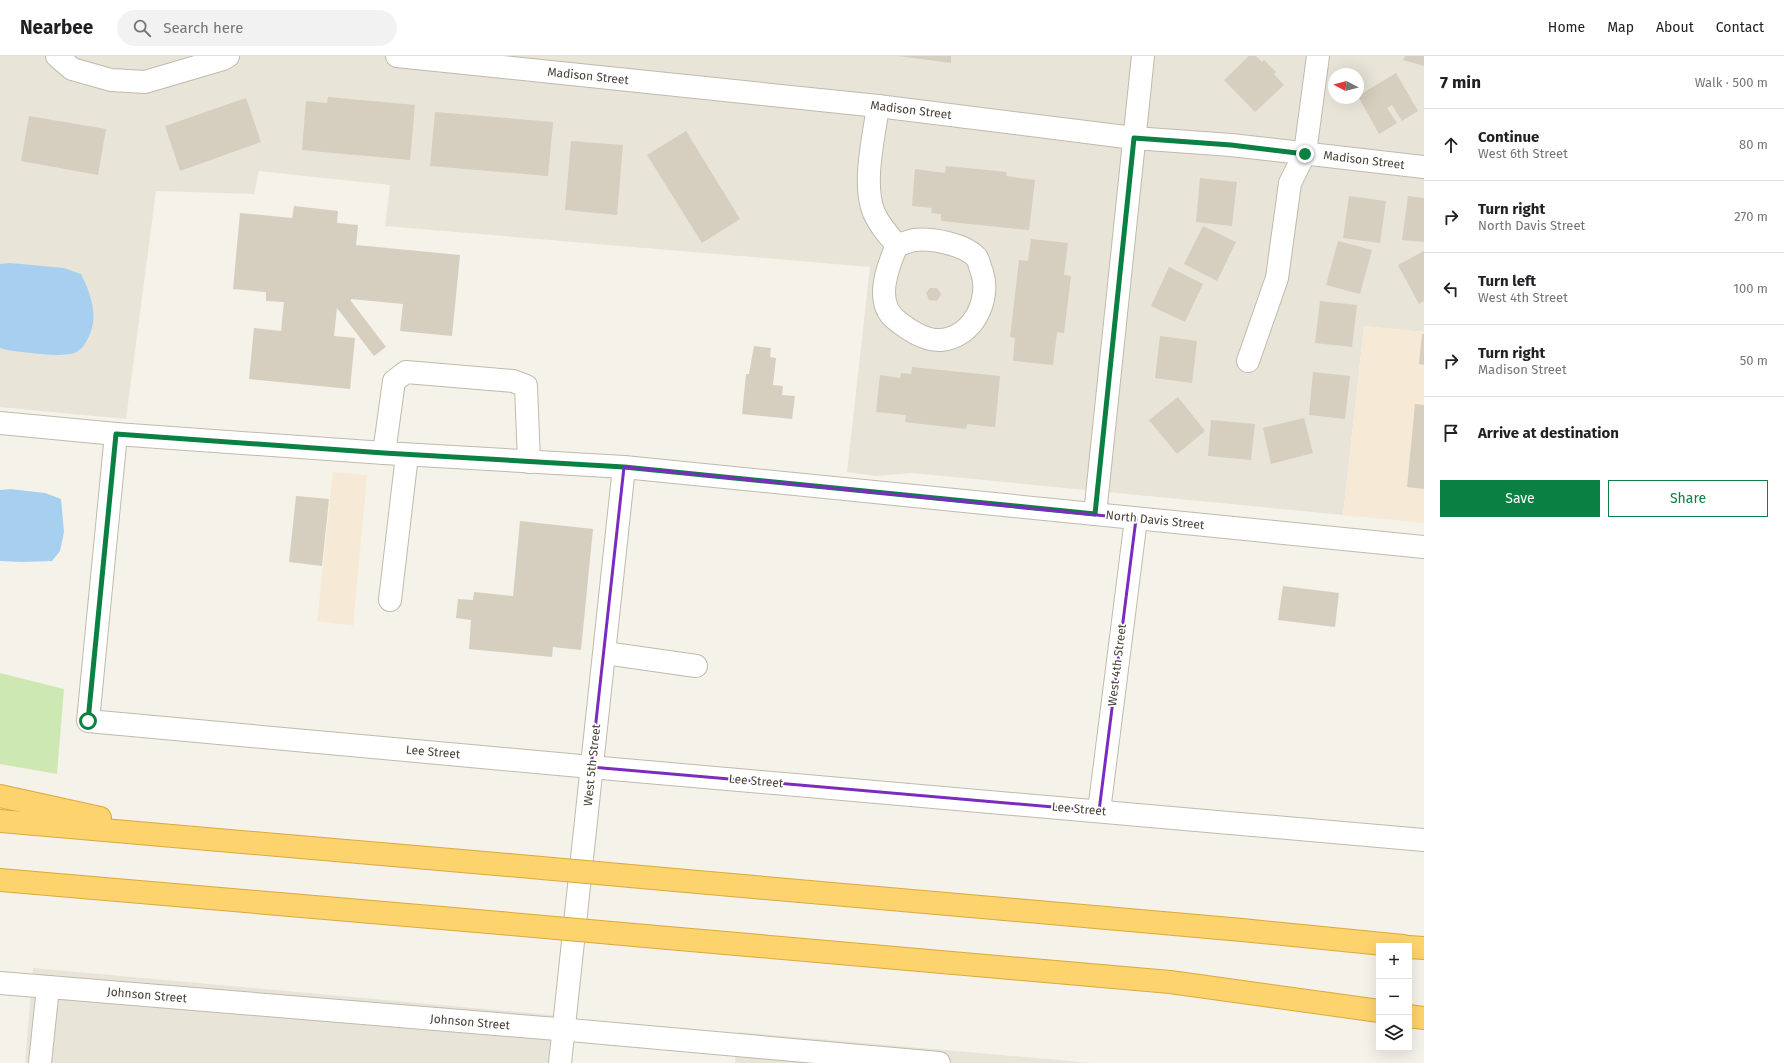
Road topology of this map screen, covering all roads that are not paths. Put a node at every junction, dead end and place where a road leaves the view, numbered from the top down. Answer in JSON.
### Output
{"nodes":[{"id":1,"x":57,"y":56,"type":"edge"},
{"id":2,"x":228,"y":56,"type":"edge"},
{"id":3,"x":397,"y":56,"type":"edge"},
{"id":4,"x":1143,"y":56,"type":"edge"},
{"id":5,"x":1318,"y":56,"type":"edge"},
{"id":6,"x":878,"y":106,"type":"junction"},
{"id":7,"x":1134,"y":138,"type":"junction"},
{"id":8,"x":1305,"y":154,"type":"junction"},
{"id":9,"x":1424,"y":167,"type":"edge"},
{"id":10,"x":897,"y":245,"type":"junction"},
{"id":11,"x":1248,"y":361,"type":"dead end"},
{"id":12,"x":0,"y":423,"type":"edge"},
{"id":13,"x":116,"y":434,"type":"junction"},
{"id":14,"x":384,"y":453,"type":"junction"},
{"id":15,"x":407,"y":455,"type":"junction"},
{"id":16,"x":529,"y":462,"type":"junction"},
{"id":17,"x":624,"y":467,"type":"junction"},
{"id":18,"x":1095,"y":514,"type":"junction"},
{"id":19,"x":1136,"y":519,"type":"junction"},
{"id":20,"x":1424,"y":547,"type":"edge"},
{"id":21,"x":390,"y":600,"type":"dead end"},
{"id":22,"x":605,"y":653,"type":"junction"},
{"id":23,"x":696,"y":666,"type":"dead end"},
{"id":24,"x":591,"y":767,"type":"junction"},
{"id":25,"x":0,"y":796,"type":"edge"},
{"id":26,"x":1099,"y":811,"type":"junction"},
{"id":27,"x":0,"y":821,"type":"edge"},
{"id":28,"x":187,"y":838,"type":"junction"},
{"id":29,"x":1424,"y":840,"type":"edge"},
{"id":30,"x":0,"y":880,"type":"edge"},
{"id":31,"x":1376,"y":943,"type":"edge"},
{"id":32,"x":1412,"y":947,"type":"edge"},
{"id":33,"x":1424,"y":948,"type":"edge"},
{"id":34,"x":0,"y":983,"type":"edge"},
{"id":35,"x":48,"y":987,"type":"junction"},
{"id":36,"x":1376,"y":1011,"type":"edge"},
{"id":37,"x":1412,"y":1016,"type":"edge"},
{"id":38,"x":1424,"y":1018,"type":"edge"},
{"id":39,"x":564,"y":1029,"type":"junction"},
{"id":40,"x":40,"y":1063,"type":"edge"},
{"id":41,"x":560,"y":1063,"type":"edge"},
{"id":42,"x":939,"y":1063,"type":"edge"}],
"edges":[{"from":1,"to":2,"type":"street"},
{"from":3,"to":6,"type":"street","name":"Madison Street"},
{"from":4,"to":7,"type":"street"},
{"from":5,"to":8,"type":"street"},
{"from":6,"to":7,"type":"street","name":"Madison Street"},
{"from":6,"to":10,"type":"street"},
{"from":7,"to":8,"type":"street","name":"Madison Street"},
{"from":7,"to":18,"type":"street"},
{"from":8,"to":9,"type":"street","name":"Madison Street"},
{"from":8,"to":11,"type":"street"},
{"from":10,"to":10,"type":"street"},
{"from":12,"to":13,"type":"street","name":"North Davis Street"},
{"from":13,"to":14,"type":"street","name":"North Davis Street"},
{"from":13,"to":24,"type":"street","name":"Lee Street"},
{"from":14,"to":15,"type":"street","name":"North Davis Street"},
{"from":14,"to":16,"type":"street"},
{"from":15,"to":16,"type":"street","name":"North Davis Street"},
{"from":15,"to":21,"type":"street"},
{"from":16,"to":17,"type":"street","name":"North Davis Street"},
{"from":17,"to":18,"type":"street","name":"North Davis Street"},
{"from":17,"to":22,"type":"street","name":"West 5th Street"},
{"from":18,"to":19,"type":"street","name":"North Davis Street"},
{"from":19,"to":20,"type":"street","name":"North Davis Street"},
{"from":19,"to":26,"type":"street","name":"West 4th Street"},
{"from":22,"to":23,"type":"street"},
{"from":22,"to":24,"type":"street","name":"West 5th Street"},
{"from":24,"to":26,"type":"street","name":"Lee Street"},
{"from":24,"to":39,"type":"street","name":"West 5th Street"},
{"from":25,"to":28,"type":"highway"},
{"from":26,"to":29,"type":"street","name":"Lee Street"},
{"from":27,"to":28,"type":"highway"},
{"from":28,"to":31,"type":"highway","bridge":true},
{"from":30,"to":36,"type":"highway","bridge":true},
{"from":32,"to":33,"type":"highway"},
{"from":34,"to":35,"type":"street","name":"Johnson Street"},
{"from":35,"to":39,"type":"street","name":"Johnson Street"},
{"from":35,"to":40,"type":"street"},
{"from":37,"to":38,"type":"highway"},
{"from":39,"to":41,"type":"street","name":"West 5th Street"},
{"from":39,"to":42,"type":"street","name":"Johnson Street"}]}
